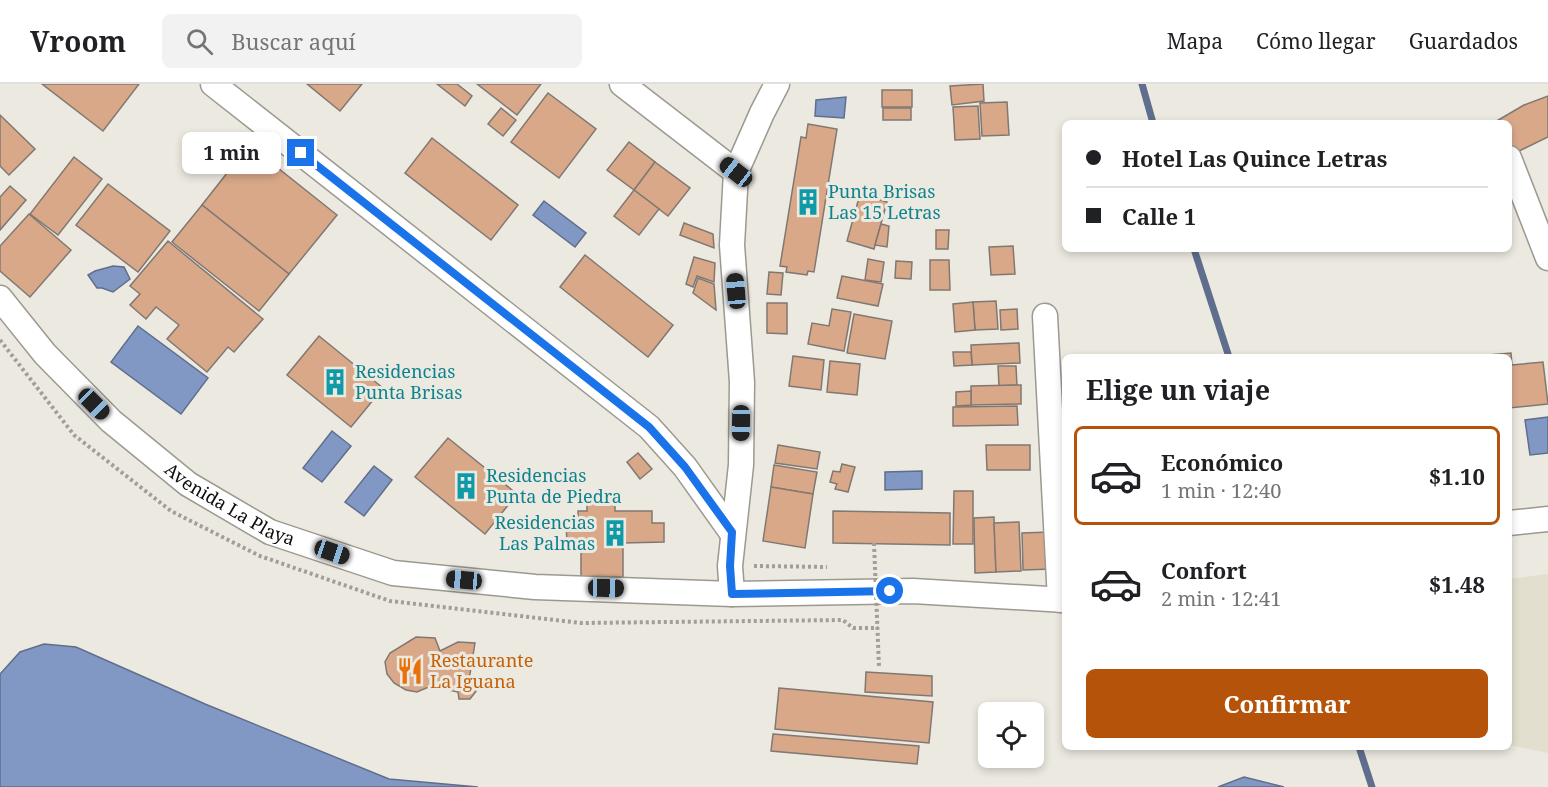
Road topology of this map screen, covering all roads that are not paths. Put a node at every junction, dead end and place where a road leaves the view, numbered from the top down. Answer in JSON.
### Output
{"nodes":[{"id":1,"x":213,"y":84,"type":"edge"},
{"id":2,"x":622,"y":84,"type":"edge"},
{"id":3,"x":777,"y":84,"type":"edge"},
{"id":4,"x":1512,"y":166,"type":"edge"},
{"id":5,"x":736,"y":172,"type":"junction"},
{"id":6,"x":1548,"y":258,"type":"edge"},
{"id":7,"x":0,"y":298,"type":"edge"},
{"id":8,"x":1045,"y":316,"type":"dead end"},
{"id":9,"x":1548,"y":519,"type":"edge"},
{"id":10,"x":1512,"y":523,"type":"edge"},
{"id":11,"x":732,"y":532,"type":"junction"},
{"id":12,"x":732,"y":594,"type":"junction"},
{"id":13,"x":1062,"y":600,"type":"edge"}],
"edges":[{"from":1,"to":11,"type":"street"},
{"from":2,"to":5,"type":"street"},
{"from":3,"to":5,"type":"street"},
{"from":4,"to":6,"type":"street"},
{"from":5,"to":11,"type":"street"},
{"from":7,"to":12,"type":"street","name":"Avenida La Playa"},
{"from":8,"to":13,"type":"street"},
{"from":9,"to":10,"type":"street"},
{"from":11,"to":12,"type":"street"},
{"from":12,"to":13,"type":"street","name":"Avenida La Playa"}]}
